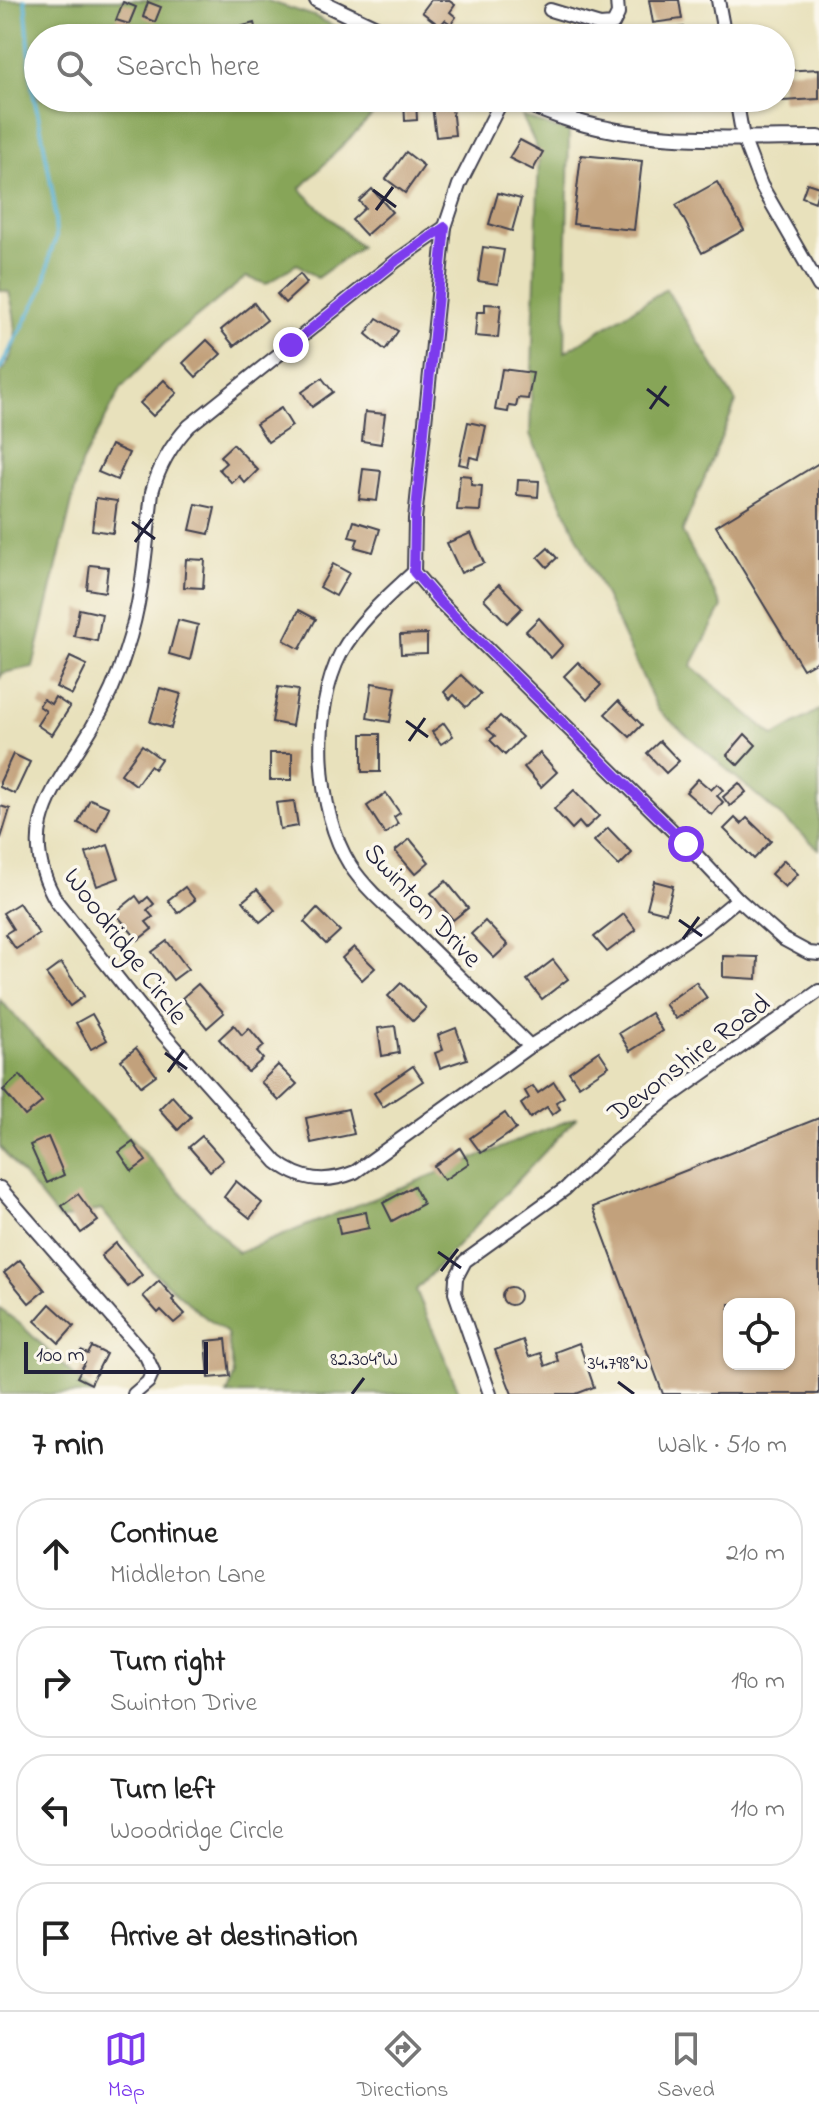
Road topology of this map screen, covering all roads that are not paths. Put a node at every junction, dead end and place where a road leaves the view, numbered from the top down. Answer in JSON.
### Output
{"nodes":[{"id":1,"x":317,"y":0,"type":"edge"},
{"id":2,"x":617,"y":0,"type":"edge"},
{"id":3,"x":718,"y":0,"type":"edge"},
{"id":4,"x":550,"y":10,"type":"dead end"},
{"id":5,"x":368,"y":24,"type":"edge"},
{"id":6,"x":597,"y":24,"type":"edge"},
{"id":7,"x":613,"y":24,"type":"edge"},
{"id":8,"x":722,"y":24,"type":"edge"},
{"id":9,"x":496,"y":112,"type":"edge"},
{"id":10,"x":546,"y":112,"type":"edge"},
{"id":11,"x":738,"y":112,"type":"edge"},
{"id":12,"x":743,"y":138,"type":"junction"},
{"id":13,"x":819,"y":138,"type":"edge"},
{"id":14,"x":445,"y":227,"type":"junction"},
{"id":15,"x":819,"y":286,"type":"edge"},
{"id":16,"x":414,"y":572,"type":"junction"},
{"id":17,"x":738,"y":899,"type":"junction"},
{"id":18,"x":819,"y":954,"type":"edge"},
{"id":19,"x":819,"y":991,"type":"edge"},
{"id":20,"x":530,"y":1046,"type":"junction"},
{"id":21,"x":0,"y":1188,"type":"edge"},
{"id":22,"x":134,"y":1394,"type":"edge"},
{"id":23,"x":490,"y":1394,"type":"edge"}],
"edges":[{"from":1,"to":5,"type":"street"},
{"from":2,"to":7,"type":"street"},
{"from":3,"to":8,"type":"street"},
{"from":4,"to":6,"type":"street"},
{"from":9,"to":14,"type":"street"},
{"from":10,"to":12,"type":"street"},
{"from":11,"to":12,"type":"street"},
{"from":12,"to":13,"type":"street"},
{"from":12,"to":15,"type":"street"},
{"from":14,"to":16,"type":"street"},
{"from":14,"to":20,"type":"street","name":"Woodridge Circle"},
{"from":16,"to":17,"type":"street"},
{"from":16,"to":20,"type":"street","name":"Swinton Drive"},
{"from":17,"to":18,"type":"street"},
{"from":17,"to":20,"type":"street","name":"Woodridge Circle"},
{"from":19,"to":23,"type":"street","name":"Devonshire Road"},
{"from":21,"to":22,"type":"street"}]}
